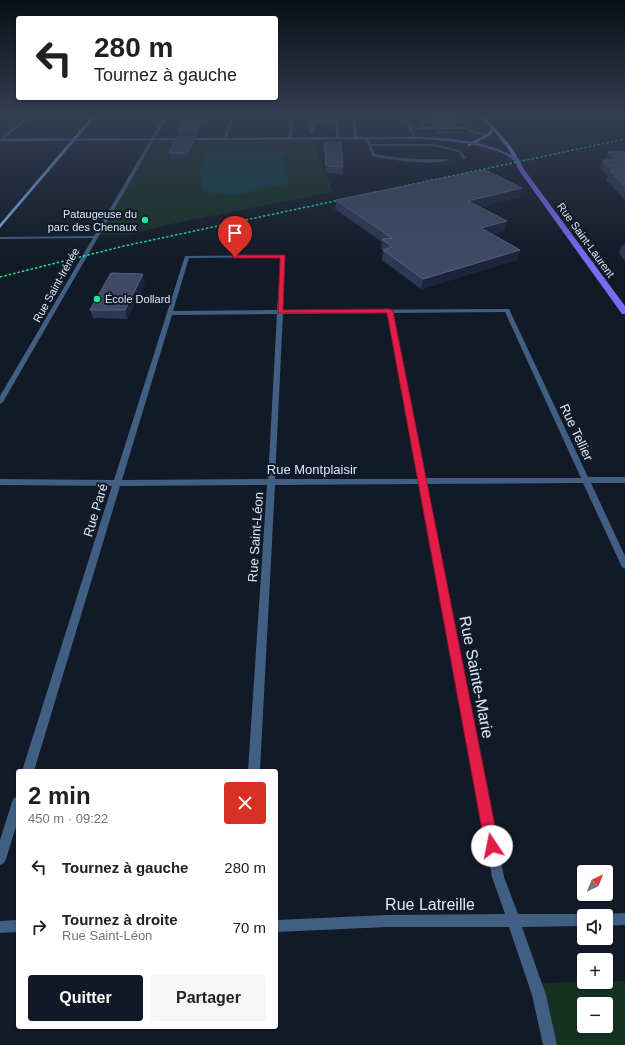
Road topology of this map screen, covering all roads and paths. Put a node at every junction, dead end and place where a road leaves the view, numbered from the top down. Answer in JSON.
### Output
{"nodes":[{"id":1,"x":51,"y":165,"type":"edge"},
{"id":2,"x":137,"y":165,"type":"edge"},
{"id":3,"x":515,"y":165,"type":"edge"},
{"id":4,"x":519,"y":165,"type":"edge"},
{"id":5,"x":520,"y":168,"type":"junction"},
{"id":6,"x":0,"y":226,"type":"edge"},
{"id":7,"x":95,"y":237,"type":"junction"},
{"id":8,"x":0,"y":238,"type":"edge"},
{"id":9,"x":283,"y":256,"type":"joint"},
{"id":10,"x":390,"y":311,"type":"junction"},
{"id":11,"x":280,"y":312,"type":"junction"},
{"id":12,"x":625,"y":312,"type":"edge"},
{"id":13,"x":169,"y":313,"type":"junction"},
{"id":14,"x":0,"y":402,"type":"edge"},
{"id":15,"x":423,"y":480,"type":"junction"},
{"id":16,"x":586,"y":480,"type":"junction"},
{"id":17,"x":625,"y":480,"type":"edge"},
{"id":18,"x":272,"y":481,"type":"junction"},
{"id":19,"x":0,"y":482,"type":"edge"},
{"id":20,"x":118,"y":483,"type":"junction"},
{"id":21,"x":625,"y":565,"type":"edge"},
{"id":22,"x":29,"y":769,"type":"edge"},
{"id":23,"x":254,"y":769,"type":"edge"},
{"id":24,"x":16,"y":808,"type":"edge"},
{"id":25,"x":0,"y":859,"type":"edge"},
{"id":26,"x":577,"y":920,"type":"edge"},
{"id":27,"x":613,"y":920,"type":"edge"},
{"id":28,"x":625,"y":920,"type":"edge"},
{"id":29,"x":514,"y":921,"type":"junction"},
{"id":30,"x":16,"y":926,"type":"edge"},
{"id":31,"x":278,"y":926,"type":"edge"},
{"id":32,"x":0,"y":927,"type":"edge"},
{"id":33,"x":550,"y":1045,"type":"edge"}],
"edges":[{"from":1,"to":6,"type":"street"},
{"from":2,"to":7,"type":"street","name":"Rue Saint-Irénée"},
{"from":3,"to":5,"type":"main road"},
{"from":4,"to":5,"type":"main road","name":"Rue Saint-Laurent"},
{"from":5,"to":12,"type":"main road","name":"Rue Saint-Laurent"},
{"from":7,"to":8,"type":"street"},
{"from":7,"to":14,"type":"street","name":"Rue Saint-Irénée"},
{"from":9,"to":11,"type":"street","name":"Rue Saint-Léon"},
{"from":9,"to":13,"type":"street","name":"Rue Paré"},
{"from":10,"to":11,"type":"street"},
{"from":10,"to":15,"type":"street","name":"Rue Sainte-Marie"},
{"from":10,"to":16,"type":"street","name":"Rue Tellier"},
{"from":11,"to":13,"type":"street"},
{"from":11,"to":18,"type":"street","name":"Rue Saint-Léon"},
{"from":13,"to":20,"type":"street","name":"Rue Paré"},
{"from":15,"to":16,"type":"street","name":"Rue Montplaisir"},
{"from":15,"to":18,"type":"street","name":"Rue Montplaisir"},
{"from":15,"to":29,"type":"street","name":"Rue Sainte-Marie"},
{"from":16,"to":17,"type":"street","name":"Rue Montplaisir"},
{"from":16,"to":21,"type":"street","name":"Rue Tellier"},
{"from":18,"to":20,"type":"street","name":"Rue Montplaisir"},
{"from":18,"to":23,"type":"street","name":"Rue Saint-Léon"},
{"from":19,"to":20,"type":"street","name":"Rue Montplaisir"},
{"from":20,"to":22,"type":"street","name":"Rue Paré"},
{"from":24,"to":25,"type":"street"},
{"from":26,"to":29,"type":"street","name":"Rue Latreille"},
{"from":27,"to":28,"type":"street"},
{"from":29,"to":31,"type":"street","name":"Rue Latreille"},
{"from":29,"to":33,"type":"street","name":"Rue Sainte-Marie"},
{"from":30,"to":32,"type":"street"}]}
